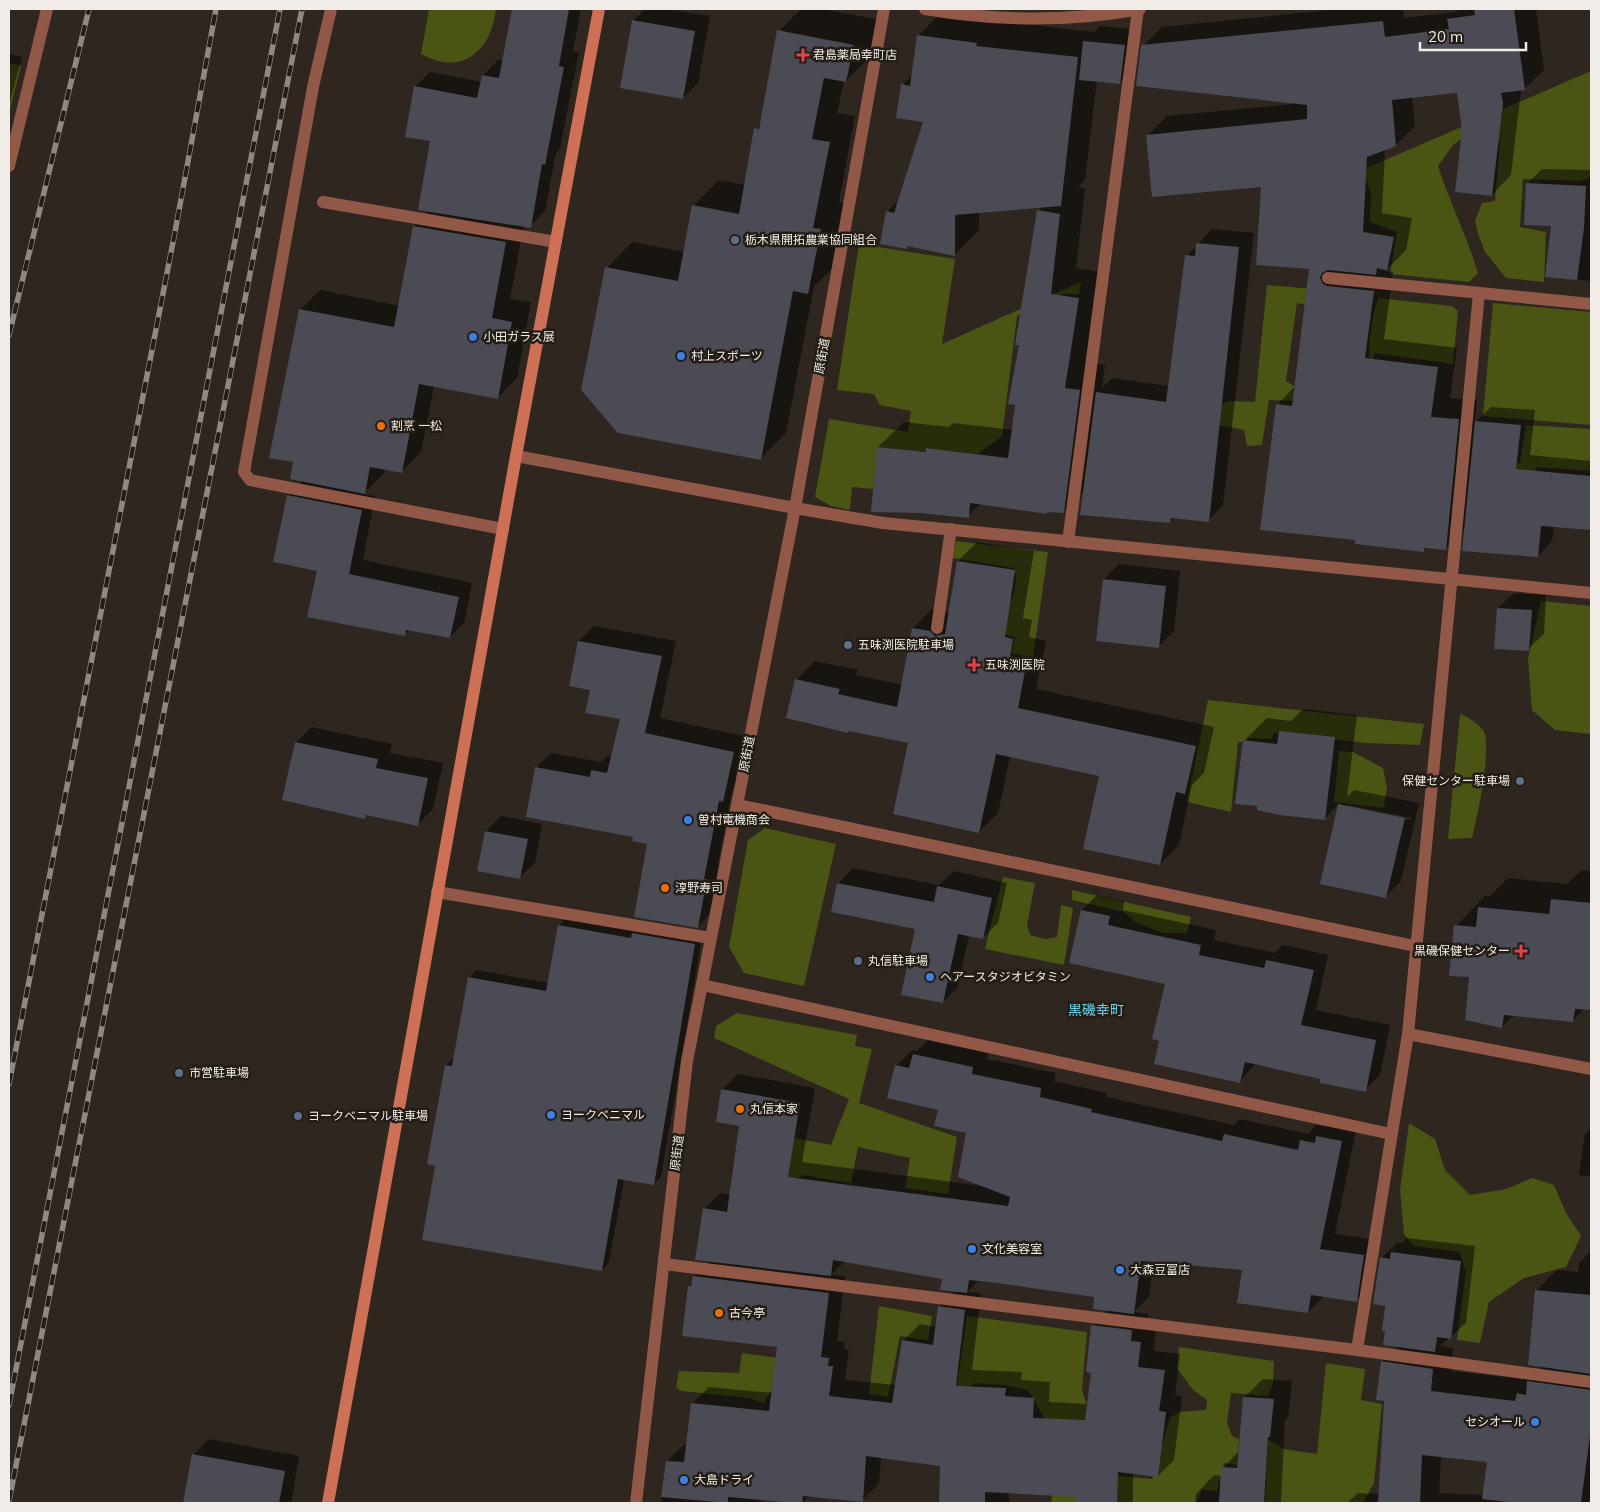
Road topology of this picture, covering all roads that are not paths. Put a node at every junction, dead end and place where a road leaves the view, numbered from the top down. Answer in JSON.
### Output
{"nodes":[{"id":1,"x":47,"y":9,"type":"edge"},
{"id":2,"x":331,"y":9,"type":"edge"},
{"id":3,"x":599,"y":9,"type":"edge"},
{"id":4,"x":884,"y":9,"type":"edge"},
{"id":5,"x":925,"y":9,"type":"edge"},
{"id":6,"x":1139,"y":9,"type":"edge"},
{"id":7,"x":9,"y":166,"type":"edge"},
{"id":8,"x":323,"y":202,"type":"dead end"},
{"id":9,"x":556,"y":242,"type":"junction"},
{"id":10,"x":1328,"y":278,"type":"dead end"},
{"id":11,"x":1479,"y":293,"type":"junction"},
{"id":12,"x":1591,"y":304,"type":"edge"},
{"id":13,"x":516,"y":456,"type":"junction"},
{"id":14,"x":795,"y":508,"type":"junction"},
{"id":15,"x":503,"y":529,"type":"junction"},
{"id":16,"x":951,"y":529,"type":"junction"},
{"id":17,"x":1068,"y":542,"type":"junction"},
{"id":18,"x":1453,"y":580,"type":"junction"},
{"id":19,"x":1591,"y":593,"type":"edge"},
{"id":20,"x":936,"y":628,"type":"dead end"},
{"id":21,"x":738,"y":805,"type":"junction"},
{"id":22,"x":437,"y":892,"type":"junction"},
{"id":23,"x":710,"y":938,"type":"junction"},
{"id":24,"x":1415,"y":946,"type":"junction"},
{"id":25,"x":702,"y":985,"type":"junction"},
{"id":26,"x":1408,"y":1034,"type":"junction"},
{"id":27,"x":1591,"y":1069,"type":"edge"},
{"id":28,"x":1391,"y":1134,"type":"junction"},
{"id":29,"x":664,"y":1264,"type":"junction"},
{"id":30,"x":1357,"y":1350,"type":"junction"},
{"id":31,"x":1591,"y":1382,"type":"edge"},
{"id":32,"x":328,"y":1503,"type":"edge"},
{"id":33,"x":636,"y":1503,"type":"edge"}],
"edges":[{"from":1,"to":7,"type":"street"},
{"from":2,"to":15,"type":"street"},
{"from":3,"to":9,"type":"street"},
{"from":4,"to":14,"type":"street","name":"原街道"},
{"from":5,"to":6,"type":"street"},
{"from":6,"to":17,"type":"street"},
{"from":8,"to":9,"type":"street"},
{"from":9,"to":13,"type":"street"},
{"from":10,"to":11,"type":"street"},
{"from":11,"to":12,"type":"street"},
{"from":11,"to":18,"type":"street"},
{"from":13,"to":14,"type":"street"},
{"from":13,"to":15,"type":"street"},
{"from":14,"to":16,"type":"street"},
{"from":14,"to":21,"type":"street","name":"原街道"},
{"from":15,"to":22,"type":"street"},
{"from":16,"to":17,"type":"street"},
{"from":16,"to":20,"type":"street"},
{"from":17,"to":18,"type":"street"},
{"from":18,"to":19,"type":"street"},
{"from":18,"to":24,"type":"street"},
{"from":21,"to":23,"type":"street","name":"原街道"},
{"from":21,"to":24,"type":"street"},
{"from":22,"to":23,"type":"street"},
{"from":22,"to":32,"type":"street"},
{"from":23,"to":25,"type":"street","name":"原街道"},
{"from":24,"to":26,"type":"street"},
{"from":25,"to":28,"type":"street"},
{"from":25,"to":29,"type":"street","name":"原街道"},
{"from":26,"to":27,"type":"street"},
{"from":26,"to":28,"type":"street"},
{"from":28,"to":30,"type":"street"},
{"from":29,"to":30,"type":"street"},
{"from":29,"to":33,"type":"street","name":"原街道"},
{"from":30,"to":31,"type":"street"}]}
